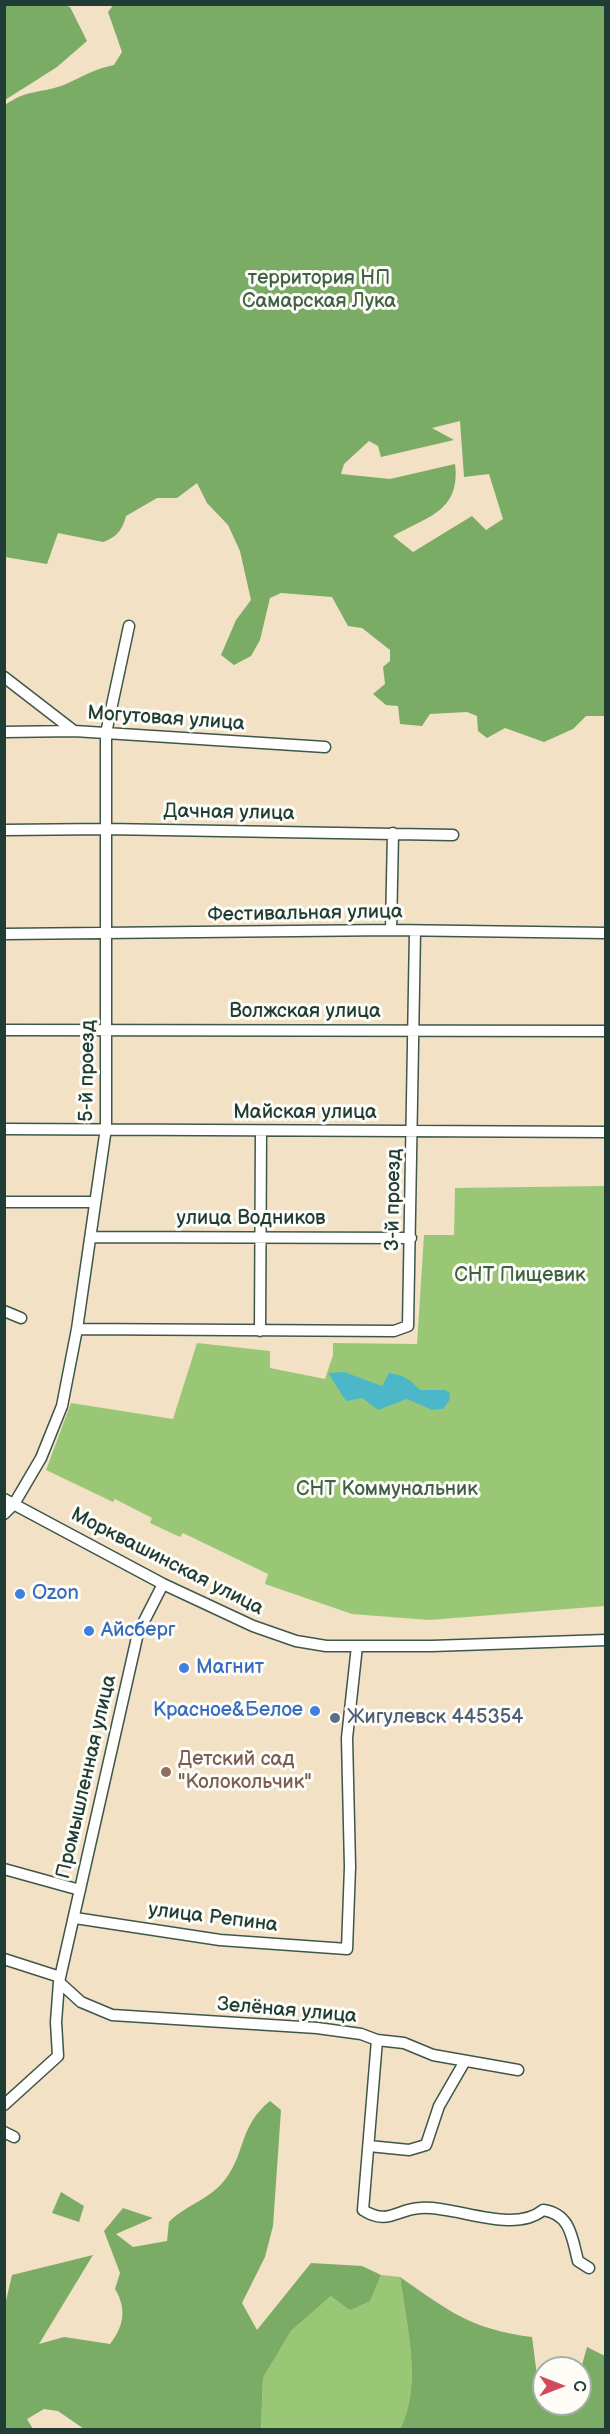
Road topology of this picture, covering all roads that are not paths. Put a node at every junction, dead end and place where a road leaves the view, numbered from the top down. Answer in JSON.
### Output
{"nodes":[{"id":1,"x":129,"y":626,"type":"dead end"},
{"id":2,"x":4,"y":677,"type":"edge"},
{"id":3,"x":75,"y":731,"type":"junction"},
{"id":4,"x":4,"y":732,"type":"edge"},
{"id":5,"x":106,"y":733,"type":"junction"},
{"id":6,"x":325,"y":747,"type":"dead end"},
{"id":7,"x":106,"y":829,"type":"junction"},
{"id":8,"x":4,"y":830,"type":"edge"},
{"id":9,"x":393,"y":833,"type":"junction"},
{"id":10,"x":453,"y":835,"type":"dead end"},
{"id":11,"x":391,"y":930,"type":"junction"},
{"id":12,"x":416,"y":931,"type":"junction"},
{"id":13,"x":606,"y":933,"type":"edge"},
{"id":14,"x":4,"y":934,"type":"edge"},
{"id":15,"x":106,"y":934,"type":"junction"},
{"id":16,"x":107,"y":1029,"type":"junction"},
{"id":17,"x":4,"y":1030,"type":"edge"},
{"id":18,"x":414,"y":1030,"type":"junction"},
{"id":19,"x":606,"y":1031,"type":"edge"},
{"id":20,"x":106,"y":1128,"type":"junction"},
{"id":21,"x":4,"y":1129,"type":"edge"},
{"id":22,"x":261,"y":1131,"type":"junction"},
{"id":23,"x":414,"y":1131,"type":"junction"},
{"id":24,"x":606,"y":1132,"type":"edge"},
{"id":25,"x":4,"y":1202,"type":"edge"},
{"id":26,"x":94,"y":1202,"type":"junction"},
{"id":27,"x":91,"y":1237,"type":"junction"},
{"id":28,"x":260,"y":1237,"type":"junction"},
{"id":29,"x":411,"y":1238,"type":"junction"},
{"id":30,"x":4,"y":1311,"type":"edge"},
{"id":31,"x":21,"y":1318,"type":"dead end"},
{"id":32,"x":77,"y":1329,"type":"junction"},
{"id":33,"x":260,"y":1331,"type":"junction"},
{"id":34,"x":9,"y":1501,"type":"edge"},
{"id":35,"x":4,"y":1514,"type":"edge"},
{"id":36,"x":163,"y":1584,"type":"junction"},
{"id":37,"x":606,"y":1640,"type":"edge"},
{"id":38,"x":357,"y":1646,"type":"junction"},
{"id":39,"x":4,"y":1869,"type":"edge"},
{"id":40,"x":80,"y":1890,"type":"junction"},
{"id":41,"x":75,"y":1918,"type":"junction"},
{"id":42,"x":4,"y":1959,"type":"edge"},
{"id":43,"x":59,"y":1979,"type":"junction"},
{"id":44,"x":377,"y":2040,"type":"junction"},
{"id":45,"x":465,"y":2061,"type":"junction"},
{"id":46,"x":518,"y":2070,"type":"dead end"},
{"id":47,"x":4,"y":2105,"type":"edge"},
{"id":48,"x":369,"y":2146,"type":"junction"},
{"id":49,"x":589,"y":2268,"type":"dead end"}],
"edges":[{"from":1,"to":5,"type":"street","name":"5-й проезд"},
{"from":2,"to":3,"type":"street"},
{"from":3,"to":4,"type":"street","name":"Могутовая улица"},
{"from":3,"to":5,"type":"street","name":"Могутовая улица"},
{"from":5,"to":6,"type":"street","name":"Могутовая улица"},
{"from":5,"to":7,"type":"street","name":"5-й проезд"},
{"from":7,"to":8,"type":"street","name":"Дачная улица"},
{"from":7,"to":9,"type":"street","name":"Дачная улица"},
{"from":7,"to":15,"type":"street","name":"5-й проезд"},
{"from":9,"to":10,"type":"street","name":"Дачная улица"},
{"from":9,"to":11,"type":"street"},
{"from":11,"to":12,"type":"street","name":"Фестивальная улица"},
{"from":11,"to":15,"type":"street","name":"Фестивальная улица"},
{"from":12,"to":13,"type":"street","name":"Фестивальная улица"},
{"from":12,"to":18,"type":"street","name":"3-й проезд"},
{"from":14,"to":15,"type":"street","name":"Фестивальная улица"},
{"from":15,"to":16,"type":"street","name":"5-й проезд"},
{"from":16,"to":17,"type":"street","name":"Волжская улица"},
{"from":16,"to":18,"type":"street","name":"Волжская улица"},
{"from":16,"to":20,"type":"street","name":"5-й проезд"},
{"from":18,"to":19,"type":"street","name":"Волжская улица"},
{"from":18,"to":23,"type":"street","name":"3-й проезд"},
{"from":20,"to":21,"type":"street","name":"Майская улица"},
{"from":20,"to":22,"type":"street","name":"Майская улица"},
{"from":20,"to":26,"type":"street","name":"5-й проезд"},
{"from":22,"to":23,"type":"street","name":"Майская улица"},
{"from":22,"to":28,"type":"street"},
{"from":23,"to":24,"type":"street","name":"Майская улица"},
{"from":23,"to":29,"type":"street","name":"3-й проезд"},
{"from":25,"to":26,"type":"street"},
{"from":26,"to":27,"type":"street","name":"5-й проезд"},
{"from":27,"to":28,"type":"street","name":"улица Водников"},
{"from":27,"to":32,"type":"street","name":"5-й проезд"},
{"from":28,"to":29,"type":"street","name":"улица Водников"},
{"from":28,"to":33,"type":"street"},
{"from":29,"to":33,"type":"street","name":"3-й проезд"},
{"from":30,"to":31,"type":"street"},
{"from":32,"to":33,"type":"street"},
{"from":32,"to":34,"type":"street","name":"5-й проезд"},
{"from":34,"to":35,"type":"street","name":"5-й проезд"},
{"from":34,"to":36,"type":"street","name":"Морквашинская улица"},
{"from":36,"to":38,"type":"street","name":"Морквашинская улица"},
{"from":36,"to":40,"type":"street","name":"Промышленная улица"},
{"from":37,"to":38,"type":"street","name":"Морквашинская улица"},
{"from":38,"to":41,"type":"street","name":"улица Репина"},
{"from":39,"to":40,"type":"street"},
{"from":40,"to":41,"type":"street","name":"Промышленная улица"},
{"from":41,"to":43,"type":"street","name":"Промышленная улица"},
{"from":42,"to":43,"type":"street"},
{"from":43,"to":44,"type":"street","name":"Зелёная улица"},
{"from":43,"to":47,"type":"street","name":"Промышленная улица"},
{"from":44,"to":45,"type":"street","name":"Зелёная улица"},
{"from":44,"to":48,"type":"street"},
{"from":45,"to":46,"type":"street","name":"Зелёная улица"},
{"from":45,"to":48,"type":"street"},
{"from":48,"to":49,"type":"street"}]}
